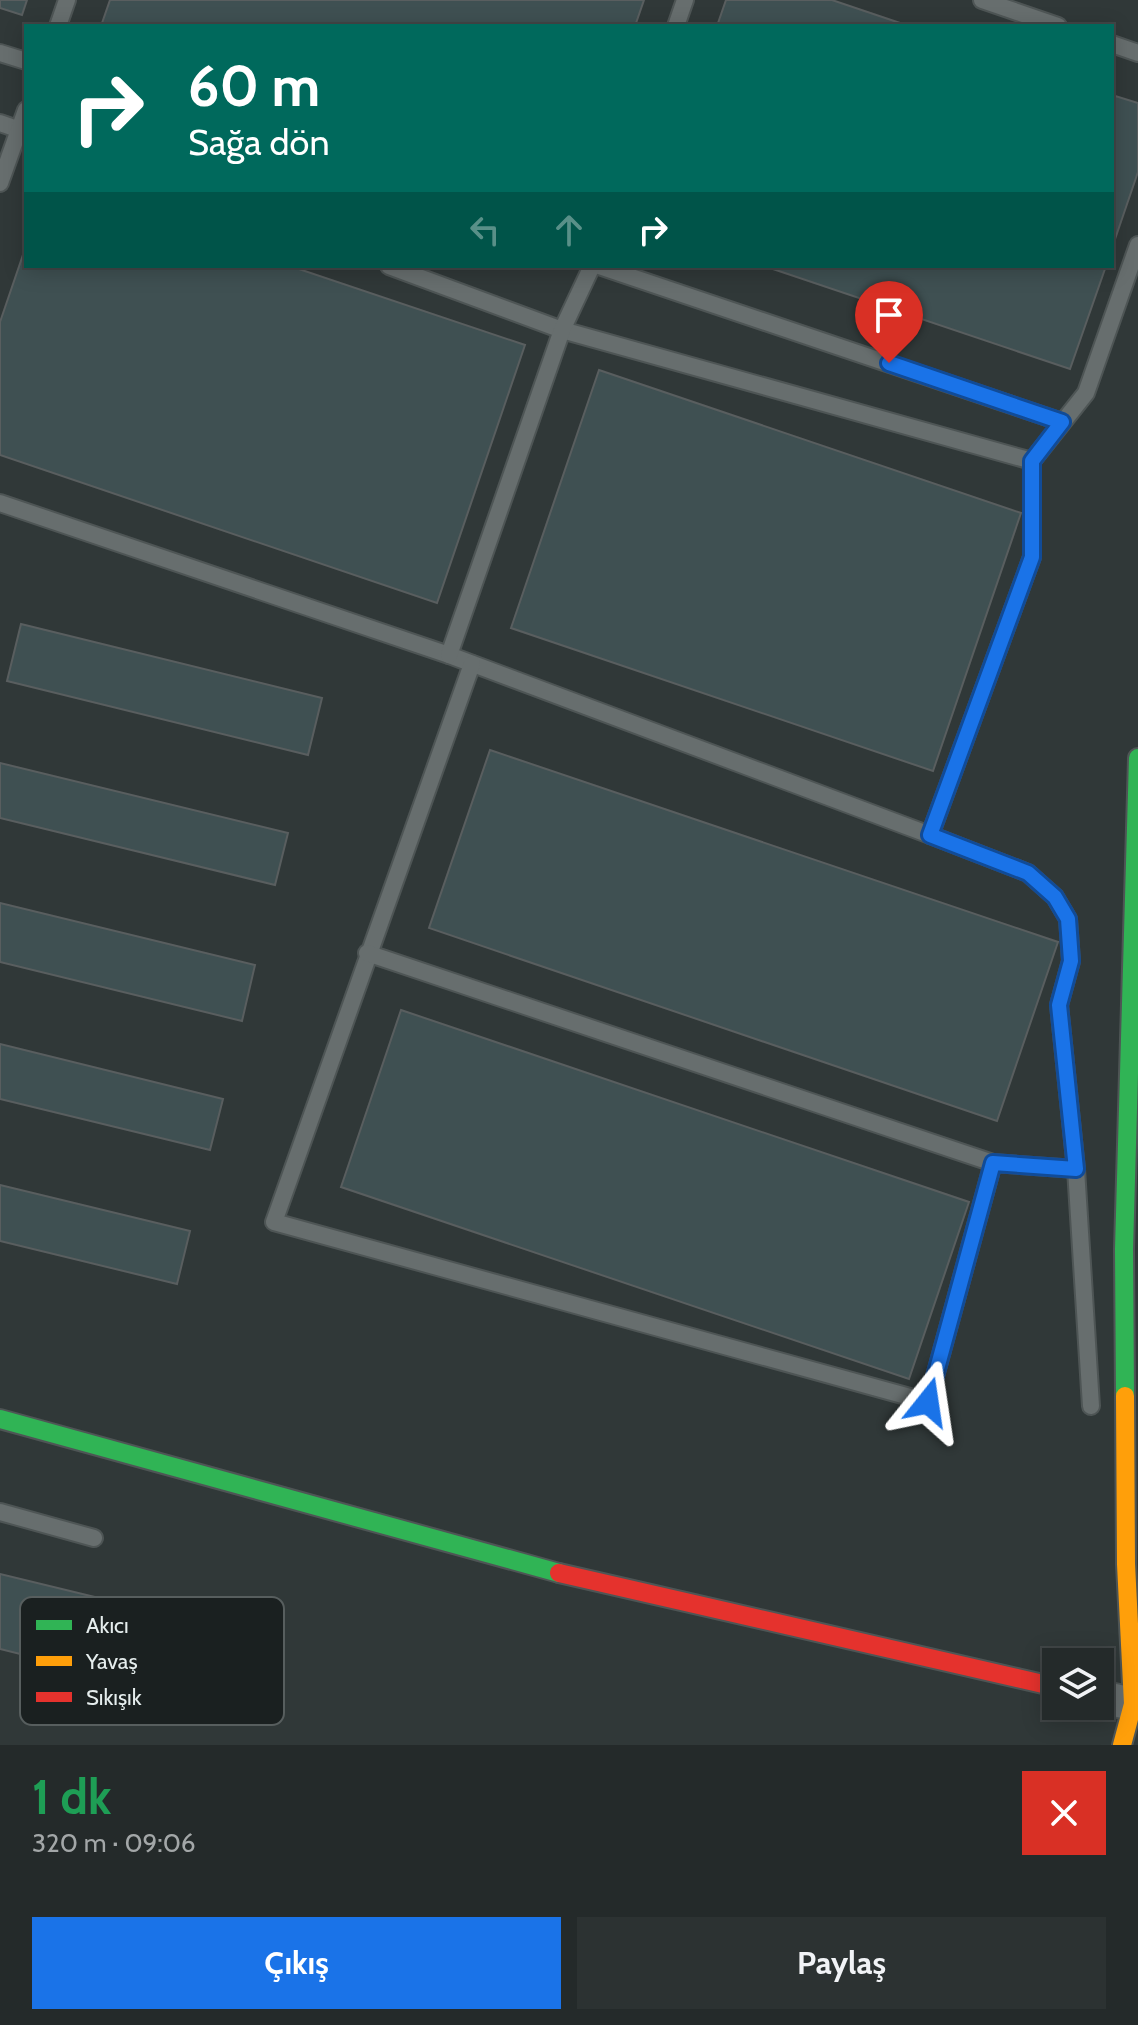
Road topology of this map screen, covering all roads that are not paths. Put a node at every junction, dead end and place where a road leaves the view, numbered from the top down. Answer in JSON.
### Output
{"nodes":[{"id":1,"x":67,"y":0,"type":"edge"},
{"id":2,"x":685,"y":0,"type":"edge"},
{"id":3,"x":982,"y":0,"type":"edge"},
{"id":4,"x":59,"y":24,"type":"edge"},
{"id":5,"x":677,"y":24,"type":"edge"},
{"id":6,"x":1052,"y":24,"type":"edge"},
{"id":7,"x":1114,"y":45,"type":"edge"},
{"id":8,"x":0,"y":53,"type":"edge"},
{"id":9,"x":1138,"y":53,"type":"edge"},
{"id":10,"x":24,"y":60,"type":"edge"},
{"id":11,"x":0,"y":123,"type":"edge"},
{"id":12,"x":22,"y":130,"type":"edge"},
{"id":13,"x":0,"y":183,"type":"edge"},
{"id":14,"x":1138,"y":245,"type":"edge"},
{"id":15,"x":394,"y":268,"type":"edge"},
{"id":16,"x":591,"y":268,"type":"edge"},
{"id":17,"x":605,"y":268,"type":"edge"},
{"id":18,"x":562,"y":330,"type":"junction"},
{"id":19,"x":1062,"y":422,"type":"junction"},
{"id":20,"x":1032,"y":461,"type":"junction"},
{"id":21,"x":0,"y":503,"type":"edge"},
{"id":22,"x":449,"y":655,"type":"junction"},
{"id":23,"x":472,"y":664,"type":"junction"},
{"id":24,"x":1138,"y":758,"type":"edge"},
{"id":25,"x":930,"y":835,"type":"junction"},
{"id":26,"x":367,"y":953,"type":"junction"},
{"id":27,"x":993,"y":1163,"type":"junction"},
{"id":28,"x":1076,"y":1169,"type":"junction"},
{"id":29,"x":1110,"y":1249,"type":"edge"},
{"id":30,"x":1091,"y":1406,"type":"dead end"},
{"id":31,"x":0,"y":1419,"type":"edge"},
{"id":32,"x":0,"y":1512,"type":"edge"},
{"id":33,"x":94,"y":1538,"type":"dead end"},
{"id":34,"x":1042,"y":1684,"type":"edge"},
{"id":35,"x":1114,"y":1704,"type":"edge"},
{"id":36,"x":1135,"y":1714,"type":"edge"},
{"id":37,"x":1122,"y":1745,"type":"edge"}],
"edges":[{"from":1,"to":4,"type":"lane"},
{"from":2,"to":5,"type":"lane"},
{"from":3,"to":6,"type":"lane"},
{"from":7,"to":9,"type":"lane"},
{"from":8,"to":10,"type":"lane"},
{"from":11,"to":12,"type":"lane"},
{"from":12,"to":13,"type":"lane"},
{"from":14,"to":19,"type":"lane"},
{"from":15,"to":18,"type":"lane"},
{"from":16,"to":18,"type":"lane"},
{"from":17,"to":19,"type":"lane"},
{"from":18,"to":20,"type":"lane"},
{"from":18,"to":22,"type":"lane"},
{"from":19,"to":20,"type":"lane"},
{"from":20,"to":25,"type":"lane"},
{"from":21,"to":22,"type":"lane"},
{"from":22,"to":23,"type":"lane"},
{"from":23,"to":25,"type":"lane"},
{"from":23,"to":26,"type":"lane"},
{"from":24,"to":29,"type":"street"},
{"from":25,"to":28,"type":"lane"},
{"from":26,"to":27,"type":"lane"},
{"from":26,"to":27,"type":"lane"},
{"from":27,"to":28,"type":"lane"},
{"from":28,"to":29,"type":"lane"},
{"from":29,"to":30,"type":"lane"},
{"from":29,"to":36,"type":"street"},
{"from":31,"to":34,"type":"street"},
{"from":32,"to":33,"type":"lane"},
{"from":35,"to":36,"type":"street"},
{"from":36,"to":37,"type":"street"}]}
